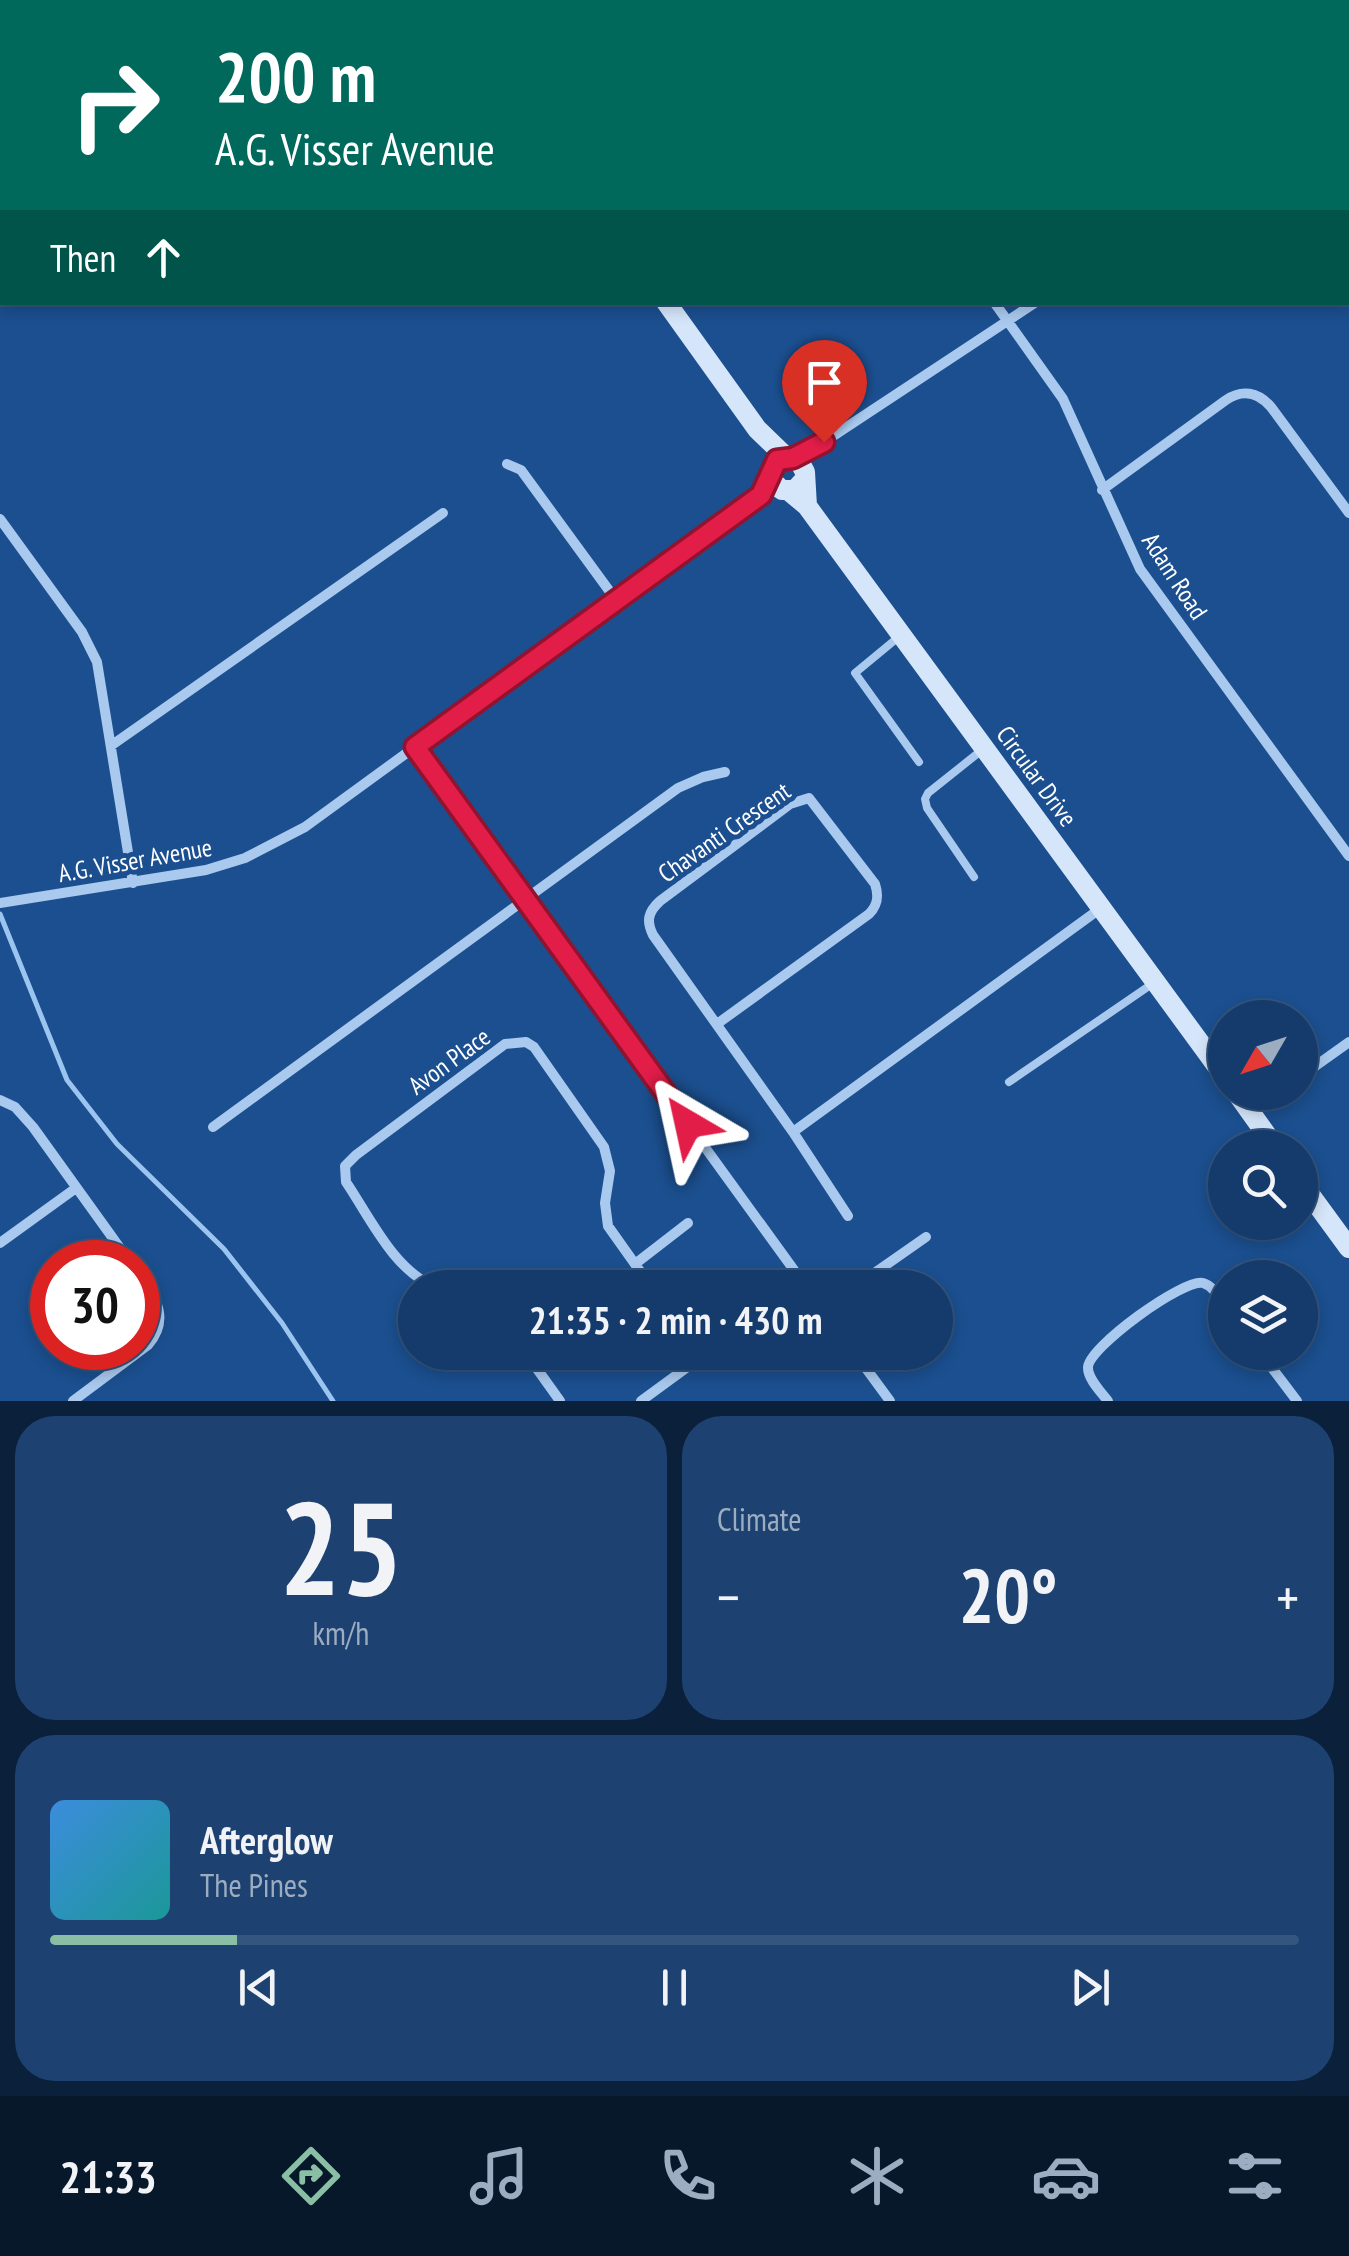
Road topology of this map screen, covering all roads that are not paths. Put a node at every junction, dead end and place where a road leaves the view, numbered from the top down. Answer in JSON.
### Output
{"nodes":[{"id":1,"x":668,"y":305,"type":"edge"},
{"id":2,"x":996,"y":305,"type":"edge"},
{"id":3,"x":1031,"y":305,"type":"edge"},
{"id":4,"x":1007,"y":321,"type":"junction"},
{"id":5,"x":824,"y":442,"type":"junction"},
{"id":6,"x":506,"y":464,"type":"dead end"},
{"id":7,"x":788,"y":474,"type":"junction"},
{"id":8,"x":1102,"y":490,"type":"junction"},
{"id":9,"x":443,"y":513,"type":"dead end"},
{"id":10,"x":1349,"y":513,"type":"edge"},
{"id":11,"x":0,"y":519,"type":"edge"},
{"id":12,"x":616,"y":600,"type":"junction"},
{"id":13,"x":903,"y":633,"type":"junction"},
{"id":14,"x":112,"y":745,"type":"junction"},
{"id":15,"x":415,"y":747,"type":"junction"},
{"id":16,"x":985,"y":747,"type":"junction"},
{"id":17,"x":919,"y":762,"type":"dead end"},
{"id":18,"x":725,"y":772,"type":"dead end"},
{"id":19,"x":1349,"y":856,"type":"edge"},
{"id":20,"x":974,"y":876,"type":"dead end"},
{"id":21,"x":133,"y":883,"type":"junction"},
{"id":22,"x":524,"y":899,"type":"junction"},
{"id":23,"x":3,"y":902,"type":"edge"},
{"id":24,"x":1102,"y":908,"type":"junction"},
{"id":25,"x":1155,"y":981,"type":"junction"},
{"id":26,"x":717,"y":1024,"type":"junction"},
{"id":27,"x":1349,"y":1042,"type":"edge"},
{"id":28,"x":1208,"y":1054,"type":"edge"},
{"id":29,"x":1318,"y":1065,"type":"edge"},
{"id":30,"x":1009,"y":1082,"type":"dead end"},
{"id":31,"x":0,"y":1100,"type":"edge"},
{"id":32,"x":1249,"y":1110,"type":"edge"},
{"id":33,"x":1255,"y":1110,"type":"edge"},
{"id":34,"x":1251,"y":1113,"type":"junction"},
{"id":35,"x":213,"y":1127,"type":"dead end"},
{"id":36,"x":1263,"y":1130,"type":"edge"},
{"id":37,"x":793,"y":1132,"type":"junction"},
{"id":38,"x":76,"y":1188,"type":"junction"},
{"id":39,"x":1318,"y":1205,"type":"edge"},
{"id":40,"x":848,"y":1216,"type":"dead end"},
{"id":41,"x":688,"y":1223,"type":"dead end"},
{"id":42,"x":926,"y":1238,"type":"dead end"},
{"id":43,"x":114,"y":1240,"type":"edge"},
{"id":44,"x":0,"y":1243,"type":"edge"},
{"id":45,"x":1349,"y":1248,"type":"edge"},
{"id":46,"x":635,"y":1264,"type":"junction"},
{"id":47,"x":407,"y":1270,"type":"edge"},
{"id":48,"x":639,"y":1270,"type":"edge"},
{"id":49,"x":792,"y":1270,"type":"edge"},
{"id":50,"x":879,"y":1270,"type":"edge"},
{"id":51,"x":1208,"y":1286,"type":"edge"},
{"id":52,"x":114,"y":1370,"type":"edge"},
{"id":53,"x":538,"y":1370,"type":"edge"},
{"id":54,"x":683,"y":1370,"type":"edge"},
{"id":55,"x":867,"y":1370,"type":"edge"},
{"id":56,"x":1273,"y":1370,"type":"edge"},
{"id":57,"x":72,"y":1401,"type":"edge"},
{"id":58,"x":560,"y":1401,"type":"edge"},
{"id":59,"x":641,"y":1401,"type":"edge"},
{"id":60,"x":890,"y":1401,"type":"edge"},
{"id":61,"x":1108,"y":1401,"type":"edge"},
{"id":62,"x":1296,"y":1401,"type":"edge"}],
"edges":[{"from":1,"to":7,"type":"street","name":"Circular Drive"},
{"from":2,"to":4,"type":"street","name":"Adam Road"},
{"from":3,"to":4,"type":"street","name":"A.G. Visser Avenue"},
{"from":4,"to":5,"type":"street","name":"A.G. Visser Avenue"},
{"from":4,"to":8,"type":"street","name":"Adam Road"},
{"from":5,"to":7,"type":"street"},
{"from":5,"to":7,"type":"street","name":"A.G. Visser Avenue"},
{"from":6,"to":12,"type":"street"},
{"from":7,"to":12,"type":"street","name":"A.G. Visser Avenue"},
{"from":7,"to":13,"type":"street","name":"Circular Drive"},
{"from":8,"to":10,"type":"street"},
{"from":8,"to":19,"type":"street","name":"Adam Road"},
{"from":9,"to":14,"type":"street"},
{"from":11,"to":14,"type":"street"},
{"from":12,"to":15,"type":"street","name":"A.G. Visser Avenue"},
{"from":13,"to":16,"type":"street","name":"Circular Drive"},
{"from":13,"to":17,"type":"lane"},
{"from":14,"to":21,"type":"street"},
{"from":15,"to":21,"type":"street","name":"A.G. Visser Avenue"},
{"from":15,"to":22,"type":"street"},
{"from":16,"to":20,"type":"lane"},
{"from":16,"to":24,"type":"street","name":"Circular Drive"},
{"from":18,"to":22,"type":"street"},
{"from":21,"to":23,"type":"street","name":"A.G. Visser Avenue"},
{"from":22,"to":35,"type":"street"},
{"from":22,"to":49,"type":"street"},
{"from":24,"to":25,"type":"street","name":"Circular Drive"},
{"from":24,"to":37,"type":"street"},
{"from":25,"to":28,"type":"street","name":"Circular Drive"},
{"from":25,"to":30,"type":"lane"},
{"from":26,"to":26,"type":"street","name":"Chavanti Crescent"},
{"from":26,"to":37,"type":"street","name":"Chavanti Crescent"},
{"from":27,"to":29,"type":"street"},
{"from":31,"to":38,"type":"street"},
{"from":32,"to":34,"type":"street"},
{"from":33,"to":34,"type":"street"},
{"from":34,"to":36,"type":"street"},
{"from":37,"to":40,"type":"street","name":"Chavanti Crescent"},
{"from":38,"to":43,"type":"street"},
{"from":38,"to":44,"type":"street"},
{"from":39,"to":45,"type":"street"},
{"from":41,"to":46,"type":"street"},
{"from":42,"to":50,"type":"street"},
{"from":46,"to":47,"type":"street","name":"Avon Place"},
{"from":46,"to":48,"type":"street","name":"Avon Place"},
{"from":51,"to":61,"type":"street"},
{"from":52,"to":57,"type":"street"},
{"from":53,"to":58,"type":"street"},
{"from":54,"to":59,"type":"street"},
{"from":55,"to":60,"type":"street"},
{"from":56,"to":62,"type":"street"}]}
